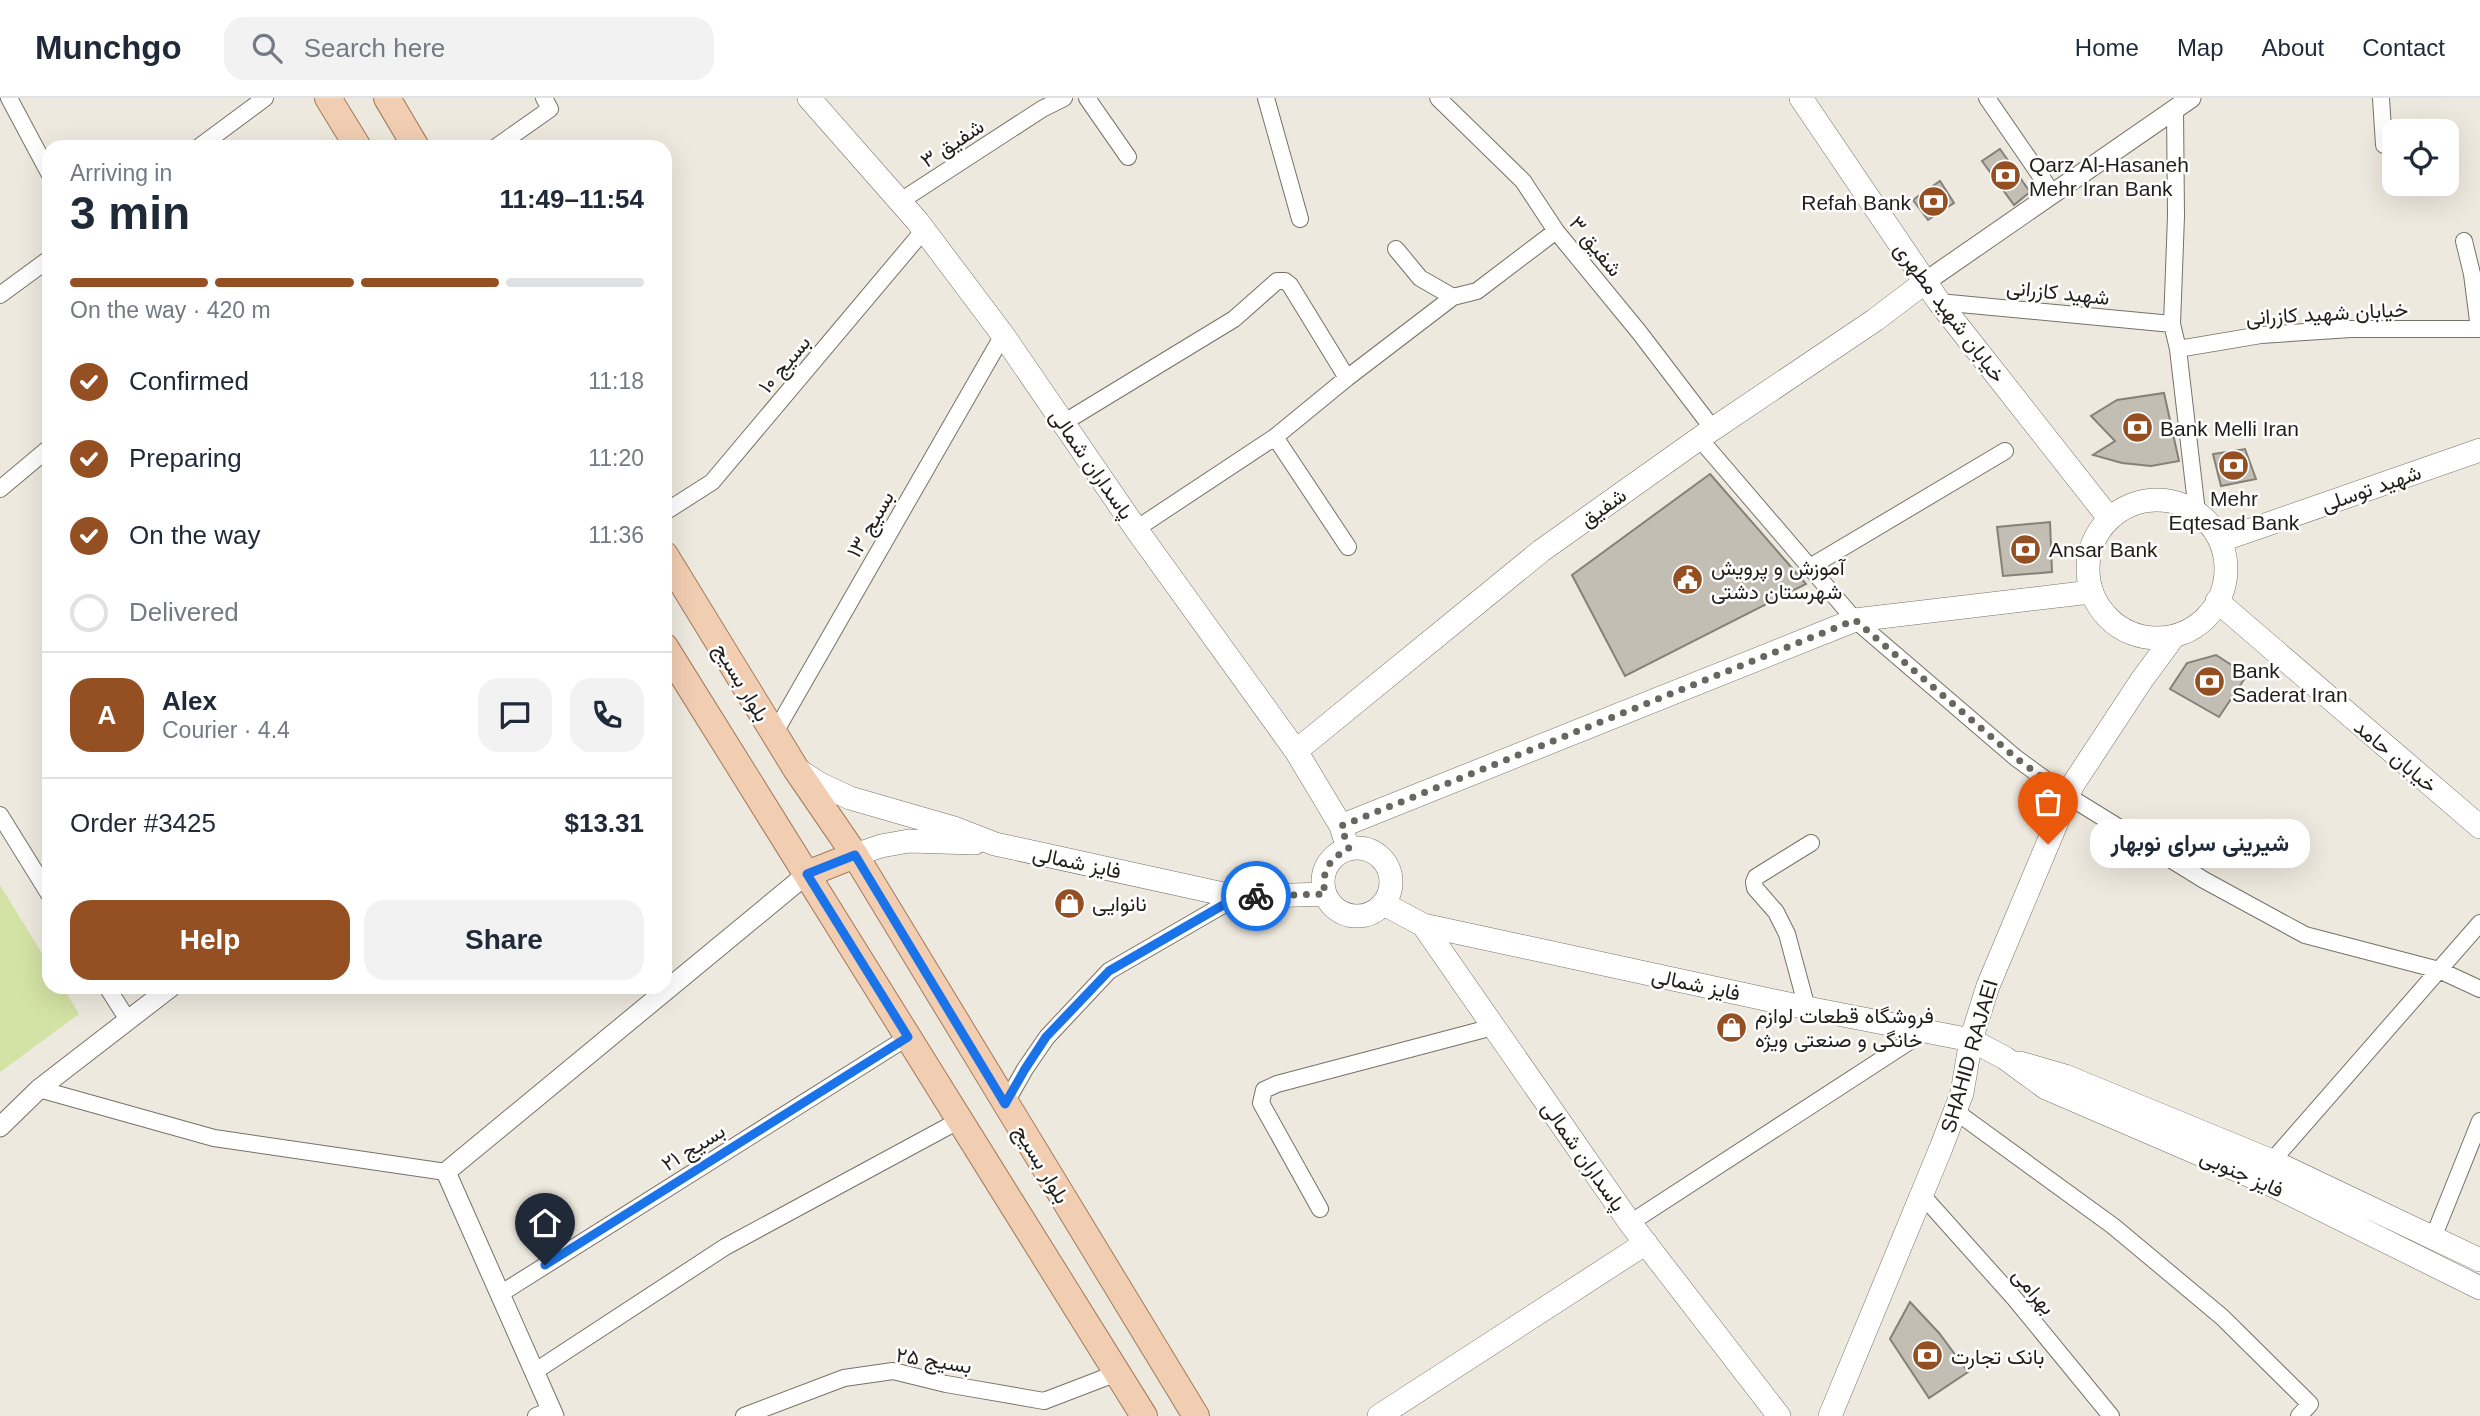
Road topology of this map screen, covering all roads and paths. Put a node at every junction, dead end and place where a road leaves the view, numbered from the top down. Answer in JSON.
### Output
{"nodes":[{"id":1,"x":9,"y":98,"type":"edge"},
{"id":2,"x":265,"y":98,"type":"edge"},
{"id":3,"x":328,"y":98,"type":"edge"},
{"id":4,"x":387,"y":98,"type":"edge"},
{"id":5,"x":544,"y":98,"type":"edge"},
{"id":6,"x":809,"y":98,"type":"edge"},
{"id":7,"x":1064,"y":98,"type":"edge"},
{"id":8,"x":1087,"y":98,"type":"edge"},
{"id":9,"x":1266,"y":98,"type":"edge"},
{"id":10,"x":1438,"y":98,"type":"edge"},
{"id":11,"x":1801,"y":98,"type":"edge"},
{"id":12,"x":1987,"y":98,"type":"edge"},
{"id":13,"x":2191,"y":98,"type":"edge"},
{"id":14,"x":2381,"y":98,"type":"edge"},
{"id":15,"x":2175,"y":110,"type":"junction"},
{"id":16,"x":2382,"y":119,"type":"edge"},
{"id":17,"x":208,"y":140,"type":"edge"},
{"id":18,"x":354,"y":140,"type":"edge"},
{"id":19,"x":412,"y":140,"type":"edge"},
{"id":20,"x":506,"y":140,"type":"edge"},
{"id":21,"x":1128,"y":157,"type":"dead end"},
{"id":22,"x":42,"y":160,"type":"edge"},
{"id":23,"x":2053,"y":194,"type":"junction"},
{"id":24,"x":899,"y":201,"type":"junction"},
{"id":25,"x":1300,"y":219,"type":"dead end"},
{"id":26,"x":924,"y":230,"type":"junction"},
{"id":27,"x":1556,"y":231,"type":"junction"},
{"id":28,"x":2464,"y":241,"type":"dead end"},
{"id":29,"x":1396,"y":248,"type":"dead end"},
{"id":30,"x":42,"y":264,"type":"edge"},
{"id":31,"x":1925,"y":282,"type":"junction"},
{"id":32,"x":0,"y":295,"type":"edge"},
{"id":33,"x":1453,"y":297,"type":"junction"},
{"id":34,"x":1940,"y":302,"type":"junction"},
{"id":35,"x":2172,"y":324,"type":"junction"},
{"id":36,"x":2479,"y":329,"type":"edge"},
{"id":37,"x":1003,"y":335,"type":"junction"},
{"id":38,"x":2178,"y":349,"type":"junction"},
{"id":39,"x":1347,"y":377,"type":"junction"},
{"id":40,"x":1063,"y":423,"type":"junction"},
{"id":41,"x":1706,"y":434,"type":"junction"},
{"id":42,"x":1275,"y":437,"type":"junction"},
{"id":43,"x":2480,"y":450,"type":"edge"},
{"id":44,"x":2005,"y":451,"type":"dead end"},
{"id":45,"x":42,"y":454,"type":"edge"},
{"id":46,"x":0,"y":489,"type":"edge"},
{"id":47,"x":672,"y":508,"type":"edge"},
{"id":48,"x":2197,"y":512,"type":"junction"},
{"id":49,"x":2109,"y":518,"type":"junction"},
{"id":50,"x":1136,"y":528,"type":"junction"},
{"id":51,"x":2222,"y":540,"type":"junction"},
{"id":52,"x":1348,"y":547,"type":"dead end"},
{"id":53,"x":672,"y":566,"type":"edge"},
{"id":54,"x":1810,"y":568,"type":"junction"},
{"id":55,"x":2091,"y":592,"type":"junction"},
{"id":56,"x":2217,"y":601,"type":"junction"},
{"id":57,"x":1855,"y":620,"type":"junction"},
{"id":58,"x":2174,"y":636,"type":"junction"},
{"id":59,"x":672,"y":658,"type":"edge"},
{"id":60,"x":774,"y":734,"type":"junction"},
{"id":61,"x":1296,"y":751,"type":"junction"},
{"id":62,"x":796,"y":769,"type":"junction"},
{"id":63,"x":2068,"y":796,"type":"junction"},
{"id":64,"x":0,"y":815,"type":"edge"},
{"id":65,"x":1341,"y":826,"type":"junction"},
{"id":66,"x":2480,"y":827,"type":"edge"},
{"id":67,"x":1811,"y":843,"type":"dead end"},
{"id":68,"x":995,"y":844,"type":"junction"},
{"id":69,"x":1349,"y":849,"type":"junction"},
{"id":70,"x":855,"y":855,"type":"junction"},
{"id":71,"x":807,"y":874,"type":"junction"},
{"id":72,"x":42,"y":883,"type":"edge"},
{"id":73,"x":1325,"y":894,"type":"junction"},
{"id":74,"x":1237,"y":897,"type":"junction"},
{"id":75,"x":1384,"y":904,"type":"junction"},
{"id":76,"x":2480,"y":923,"type":"edge"},
{"id":77,"x":1423,"y":925,"type":"junction"},
{"id":78,"x":2439,"y":970,"type":"junction"},
{"id":79,"x":672,"y":985,"type":"edge"},
{"id":80,"x":2480,"y":989,"type":"edge"},
{"id":81,"x":111,"y":994,"type":"edge"},
{"id":82,"x":162,"y":994,"type":"edge"},
{"id":83,"x":662,"y":994,"type":"edge"},
{"id":84,"x":1807,"y":1008,"type":"junction"},
{"id":85,"x":128,"y":1020,"type":"junction"},
{"id":86,"x":1493,"y":1027,"type":"junction"},
{"id":87,"x":1924,"y":1032,"type":"junction"},
{"id":88,"x":908,"y":1037,"type":"junction"},
{"id":89,"x":1970,"y":1040,"type":"junction"},
{"id":90,"x":2005,"y":1058,"type":"junction"},
{"id":91,"x":39,"y":1089,"type":"junction"},
{"id":92,"x":1005,"y":1104,"type":"junction"},
{"id":93,"x":1955,"y":1111,"type":"junction"},
{"id":94,"x":960,"y":1120,"type":"junction"},
{"id":95,"x":2480,"y":1121,"type":"edge"},
{"id":96,"x":0,"y":1127,"type":"edge"},
{"id":97,"x":2272,"y":1161,"type":"junction"},
{"id":98,"x":446,"y":1172,"type":"junction"},
{"id":99,"x":1050,"y":1178,"type":"junction"},
{"id":100,"x":1922,"y":1195,"type":"junction"},
{"id":101,"x":1010,"y":1200,"type":"junction"},
{"id":102,"x":1320,"y":1209,"type":"dead end"},
{"id":103,"x":1630,"y":1223,"type":"junction"},
{"id":104,"x":2432,"y":1238,"type":"junction"},
{"id":105,"x":1646,"y":1243,"type":"junction"},
{"id":106,"x":2480,"y":1260,"type":"edge"},
{"id":107,"x":2480,"y":1288,"type":"edge"},
{"id":108,"x":500,"y":1294,"type":"junction"},
{"id":109,"x":534,"y":1372,"type":"junction"},
{"id":110,"x":1117,"y":1373,"type":"junction"},
{"id":111,"x":547,"y":1414,"type":"edge"},
{"id":112,"x":744,"y":1416,"type":"edge"},
{"id":113,"x":1144,"y":1416,"type":"edge"},
{"id":114,"x":1196,"y":1416,"type":"edge"},
{"id":115,"x":1379,"y":1416,"type":"edge"},
{"id":116,"x":1779,"y":1416,"type":"edge"},
{"id":117,"x":1830,"y":1416,"type":"edge"},
{"id":118,"x":2111,"y":1416,"type":"edge"},
{"id":119,"x":2299,"y":1416,"type":"edge"}],
"edges":[{"from":1,"to":22,"type":"street"},
{"from":2,"to":17,"type":"street"},
{"from":3,"to":18,"type":"main road"},
{"from":4,"to":19,"type":"main road"},
{"from":5,"to":20,"type":"street"},
{"from":6,"to":24,"type":"main road","name":"پاسداران شمالی"},
{"from":7,"to":24,"type":"street","name":"شفیق ۳"},
{"from":8,"to":21,"type":"street"},
{"from":9,"to":25,"type":"street"},
{"from":10,"to":27,"type":"street","name":"شفیق ۳"},
{"from":11,"to":31,"type":"main road","name":"خیابان شهید مطهری"},
{"from":12,"to":23,"type":"street"},
{"from":13,"to":15,"type":"street"},
{"from":14,"to":16,"type":"street"},
{"from":15,"to":23,"type":"street"},
{"from":15,"to":35,"type":"street"},
{"from":23,"to":31,"type":"street"},
{"from":24,"to":26,"type":"main road","name":"پاسداران شمالی"},
{"from":26,"to":37,"type":"main road","name":"پاسداران شمالی"},
{"from":26,"to":47,"type":"street","name":"بسیج ۱۰"},
{"from":27,"to":33,"type":"street"},
{"from":27,"to":41,"type":"street","name":"شفیق ۳"},
{"from":28,"to":36,"type":"street"},
{"from":29,"to":33,"type":"street"},
{"from":30,"to":32,"type":"street"},
{"from":31,"to":34,"type":"main road","name":"خیابان شهید مطهری"},
{"from":31,"to":41,"type":"main road","name":"شفیق"},
{"from":33,"to":39,"type":"street"},
{"from":34,"to":35,"type":"street","name":"شهید کازرانی"},
{"from":34,"to":49,"type":"main road","name":"خیابان شهید مطهری"},
{"from":35,"to":38,"type":"street"},
{"from":36,"to":38,"type":"street","name":"خیابان شهید کازرانی"},
{"from":37,"to":40,"type":"main road","name":"پاسداران شمالی"},
{"from":37,"to":60,"type":"street","name":"بسیج ۱۳"},
{"from":38,"to":48,"type":"street"},
{"from":39,"to":40,"type":"street"},
{"from":39,"to":42,"type":"street"},
{"from":40,"to":50,"type":"main road","name":"پاسداران شمالی"},
{"from":41,"to":54,"type":"street","name":"شفیق ۳"},
{"from":41,"to":61,"type":"main road","name":"شفیق"},
{"from":42,"to":50,"type":"street"},
{"from":42,"to":52,"type":"street"},
{"from":43,"to":51,"type":"main road","name":"شهید توسلی"},
{"from":44,"to":54,"type":"street"},
{"from":45,"to":46,"type":"street"},
{"from":48,"to":49,"type":"main road"},
{"from":48,"to":51,"type":"main road"},
{"from":49,"to":55,"type":"main road"},
{"from":50,"to":61,"type":"main road","name":"پاسداران شمالی"},
{"from":51,"to":56,"type":"main road"},
{"from":53,"to":60,"type":"main road","name":"بلوار بسیج"},
{"from":54,"to":57,"type":"street","name":"شفیق ۳"},
{"from":55,"to":57,"type":"main road"},
{"from":55,"to":58,"type":"main road"},
{"from":56,"to":58,"type":"main road"},
{"from":56,"to":66,"type":"main road","name":"خیابان حامد"},
{"from":57,"to":63,"type":"street","name":"شفیق ۳"},
{"from":57,"to":65,"type":"main road"},
{"from":58,"to":63,"type":"main road","name":"SHAHID RAJAEI"},
{"from":59,"to":71,"type":"main road"},
{"from":60,"to":62,"type":"main road","name":"بلوار بسیج"},
{"from":61,"to":65,"type":"main road","name":"پاسداران شمالی"},
{"from":62,"to":68,"type":"main road","name":"فایز شمالی"},
{"from":62,"to":70,"type":"main road","name":"بلوار بسیج"},
{"from":63,"to":78,"type":"street","name":"شفیق ۳"},
{"from":63,"to":89,"type":"main road","name":"SHAHID RAJAEI"},
{"from":64,"to":72,"type":"street"},
{"from":65,"to":69,"type":"main road","name":"پاسداران شمالی"},
{"from":67,"to":84,"type":"street"},
{"from":68,"to":70,"type":"main road","name":"فایز شمالی"},
{"from":68,"to":74,"type":"main road","name":"فایز شمالی"},
{"from":69,"to":73,"type":"main road"},
{"from":69,"to":75,"type":"main road"},
{"from":70,"to":71,"type":"main road"},
{"from":70,"to":92,"type":"main road","name":"بلوار بسیج"},
{"from":71,"to":79,"type":"street"},
{"from":71,"to":88,"type":"main road"},
{"from":73,"to":74,"type":"main road","name":"فایز شمالی"},
{"from":73,"to":75,"type":"main road"},
{"from":74,"to":92,"type":"street"},
{"from":75,"to":77,"type":"main road","name":"پاسداران شمالی"},
{"from":76,"to":78,"type":"street"},
{"from":77,"to":84,"type":"main road","name":"فایز شمالی"},
{"from":77,"to":86,"type":"main road","name":"پاسداران شمالی"},
{"from":78,"to":80,"type":"street","name":"شفیق ۳"},
{"from":78,"to":97,"type":"street"},
{"from":81,"to":85,"type":"street"},
{"from":82,"to":85,"type":"street"},
{"from":83,"to":98,"type":"street"},
{"from":84,"to":87,"type":"main road","name":"فایز شمالی"},
{"from":85,"to":91,"type":"street"},
{"from":86,"to":102,"type":"street"},
{"from":86,"to":103,"type":"main road","name":"پاسداران شمالی"},
{"from":87,"to":89,"type":"main road","name":"فایز شمالی"},
{"from":87,"to":103,"type":"street"},
{"from":88,"to":94,"type":"main road"},
{"from":88,"to":108,"type":"street","name":"بسیج ۲۱"},
{"from":89,"to":90,"type":"main road","name":"فایز جنوبی"},
{"from":89,"to":93,"type":"main road","name":"SHAHID RAJAEI"},
{"from":90,"to":97,"type":"main road","name":"فایز جنوبی"},
{"from":90,"to":107,"type":"main road","name":"فایز جنوبی"},
{"from":91,"to":96,"type":"street"},
{"from":91,"to":98,"type":"street"},
{"from":92,"to":99,"type":"main road","name":"بلوار بسیج"},
{"from":93,"to":100,"type":"main road","name":"SHAHID RAJAEI"},
{"from":93,"to":119,"type":"street"},
{"from":94,"to":101,"type":"main road"},
{"from":94,"to":109,"type":"street"},
{"from":95,"to":104,"type":"street"},
{"from":97,"to":104,"type":"main road","name":"فایز جنوبی"},
{"from":98,"to":108,"type":"street"},
{"from":99,"to":101,"type":"main road"},
{"from":99,"to":114,"type":"main road","name":"بلوار بسیج"},
{"from":100,"to":117,"type":"main road","name":"SHAHID RAJAEI"},
{"from":100,"to":118,"type":"street","name":"بهرامی"},
{"from":101,"to":110,"type":"main road"},
{"from":103,"to":105,"type":"main road","name":"پاسداران شمالی"},
{"from":104,"to":106,"type":"main road","name":"فایز جنوبی"},
{"from":105,"to":115,"type":"main road"},
{"from":105,"to":116,"type":"main road","name":"پاسداران شمالی"},
{"from":108,"to":109,"type":"street"},
{"from":109,"to":111,"type":"street"},
{"from":110,"to":112,"type":"street","name":"بسیج ۲۵"},
{"from":110,"to":113,"type":"main road"}]}
